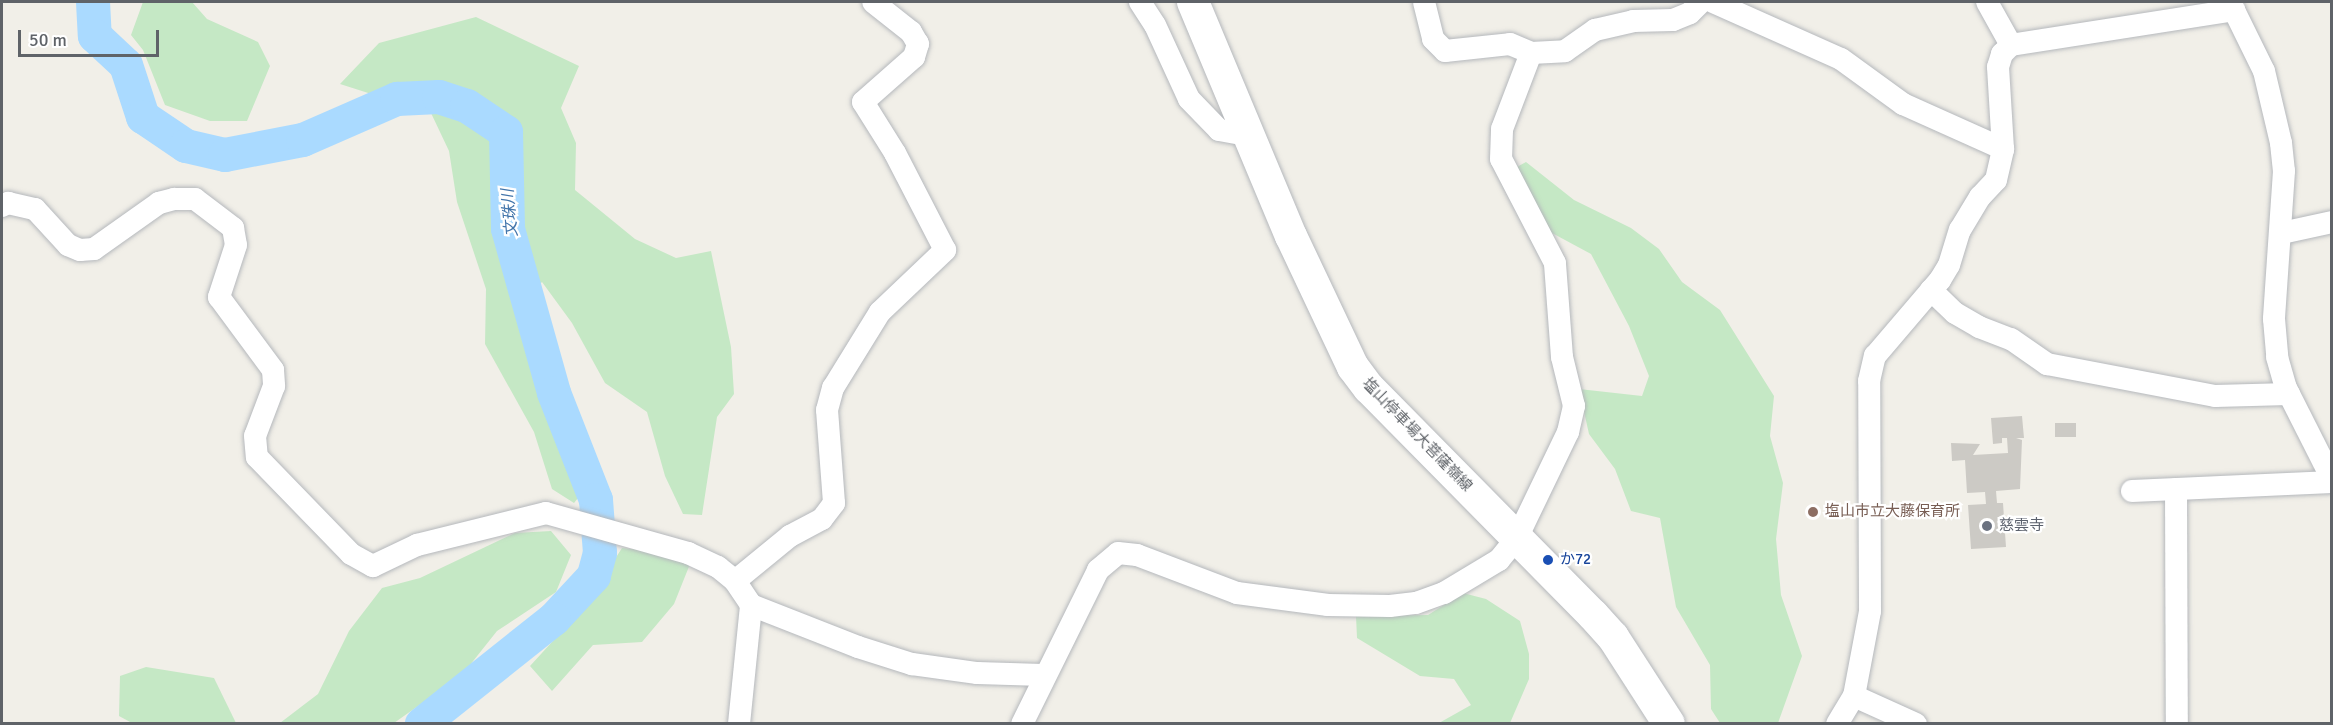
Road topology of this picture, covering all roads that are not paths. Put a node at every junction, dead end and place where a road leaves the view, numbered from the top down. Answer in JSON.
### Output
{"nodes":[{"id":1,"x":873,"y":2,"type":"edge"},
{"id":2,"x":1140,"y":2,"type":"edge"},
{"id":3,"x":1193,"y":2,"type":"edge"},
{"id":4,"x":1424,"y":2,"type":"edge"},
{"id":5,"x":1701,"y":2,"type":"edge"},
{"id":6,"x":1713,"y":2,"type":"edge"},
{"id":7,"x":1987,"y":2,"type":"edge"},
{"id":8,"x":2232,"y":6,"type":"edge"},
{"id":9,"x":2011,"y":45,"type":"junction"},
{"id":10,"x":1531,"y":53,"type":"junction"},
{"id":11,"x":1247,"y":135,"type":"junction"},
{"id":12,"x":2003,"y":149,"type":"junction"},
{"id":13,"x":2,"y":206,"type":"edge"},
{"id":14,"x":2331,"y":222,"type":"edge"},
{"id":15,"x":2282,"y":233,"type":"junction"},
{"id":16,"x":1931,"y":290,"type":"junction"},
{"id":17,"x":2289,"y":394,"type":"junction"},
{"id":18,"x":2331,"y":481,"type":"edge"},
{"id":19,"x":2176,"y":489,"type":"junction"},
{"id":20,"x":2132,"y":492,"type":"dead end"},
{"id":21,"x":1517,"y":538,"type":"junction"},
{"id":22,"x":735,"y":581,"type":"junction"},
{"id":23,"x":751,"y":605,"type":"junction"},
{"id":24,"x":1043,"y":675,"type":"junction"},
{"id":25,"x":1854,"y":696,"type":"junction"},
{"id":26,"x":739,"y":723,"type":"edge"},
{"id":27,"x":1022,"y":723,"type":"edge"},
{"id":28,"x":1669,"y":723,"type":"edge"},
{"id":29,"x":1837,"y":723,"type":"edge"},
{"id":30,"x":1916,"y":723,"type":"edge"},
{"id":31,"x":2177,"y":723,"type":"edge"}],
"edges":[{"from":1,"to":22,"type":"street"},
{"from":2,"to":11,"type":"street"},
{"from":3,"to":11,"type":"main road","name":"塩山停車場大菩薩嶺線"},
{"from":4,"to":10,"type":"street"},
{"from":5,"to":10,"type":"street"},
{"from":6,"to":12,"type":"street"},
{"from":7,"to":9,"type":"street"},
{"from":8,"to":9,"type":"street"},
{"from":8,"to":15,"type":"street"},
{"from":9,"to":12,"type":"street"},
{"from":10,"to":21,"type":"street"},
{"from":11,"to":21,"type":"main road","name":"塩山停車場大菩薩嶺線"},
{"from":12,"to":16,"type":"street"},
{"from":13,"to":22,"type":"street"},
{"from":14,"to":15,"type":"street"},
{"from":15,"to":17,"type":"street"},
{"from":16,"to":17,"type":"street"},
{"from":16,"to":25,"type":"street"},
{"from":17,"to":18,"type":"street"},
{"from":18,"to":19,"type":"street"},
{"from":19,"to":20,"type":"street"},
{"from":19,"to":31,"type":"street"},
{"from":21,"to":24,"type":"street"},
{"from":21,"to":28,"type":"main road","name":"塩山停車場大菩薩嶺線"},
{"from":22,"to":23,"type":"street"},
{"from":23,"to":24,"type":"street"},
{"from":23,"to":26,"type":"street"},
{"from":24,"to":27,"type":"street"},
{"from":25,"to":29,"type":"street"},
{"from":25,"to":30,"type":"street"}]}
